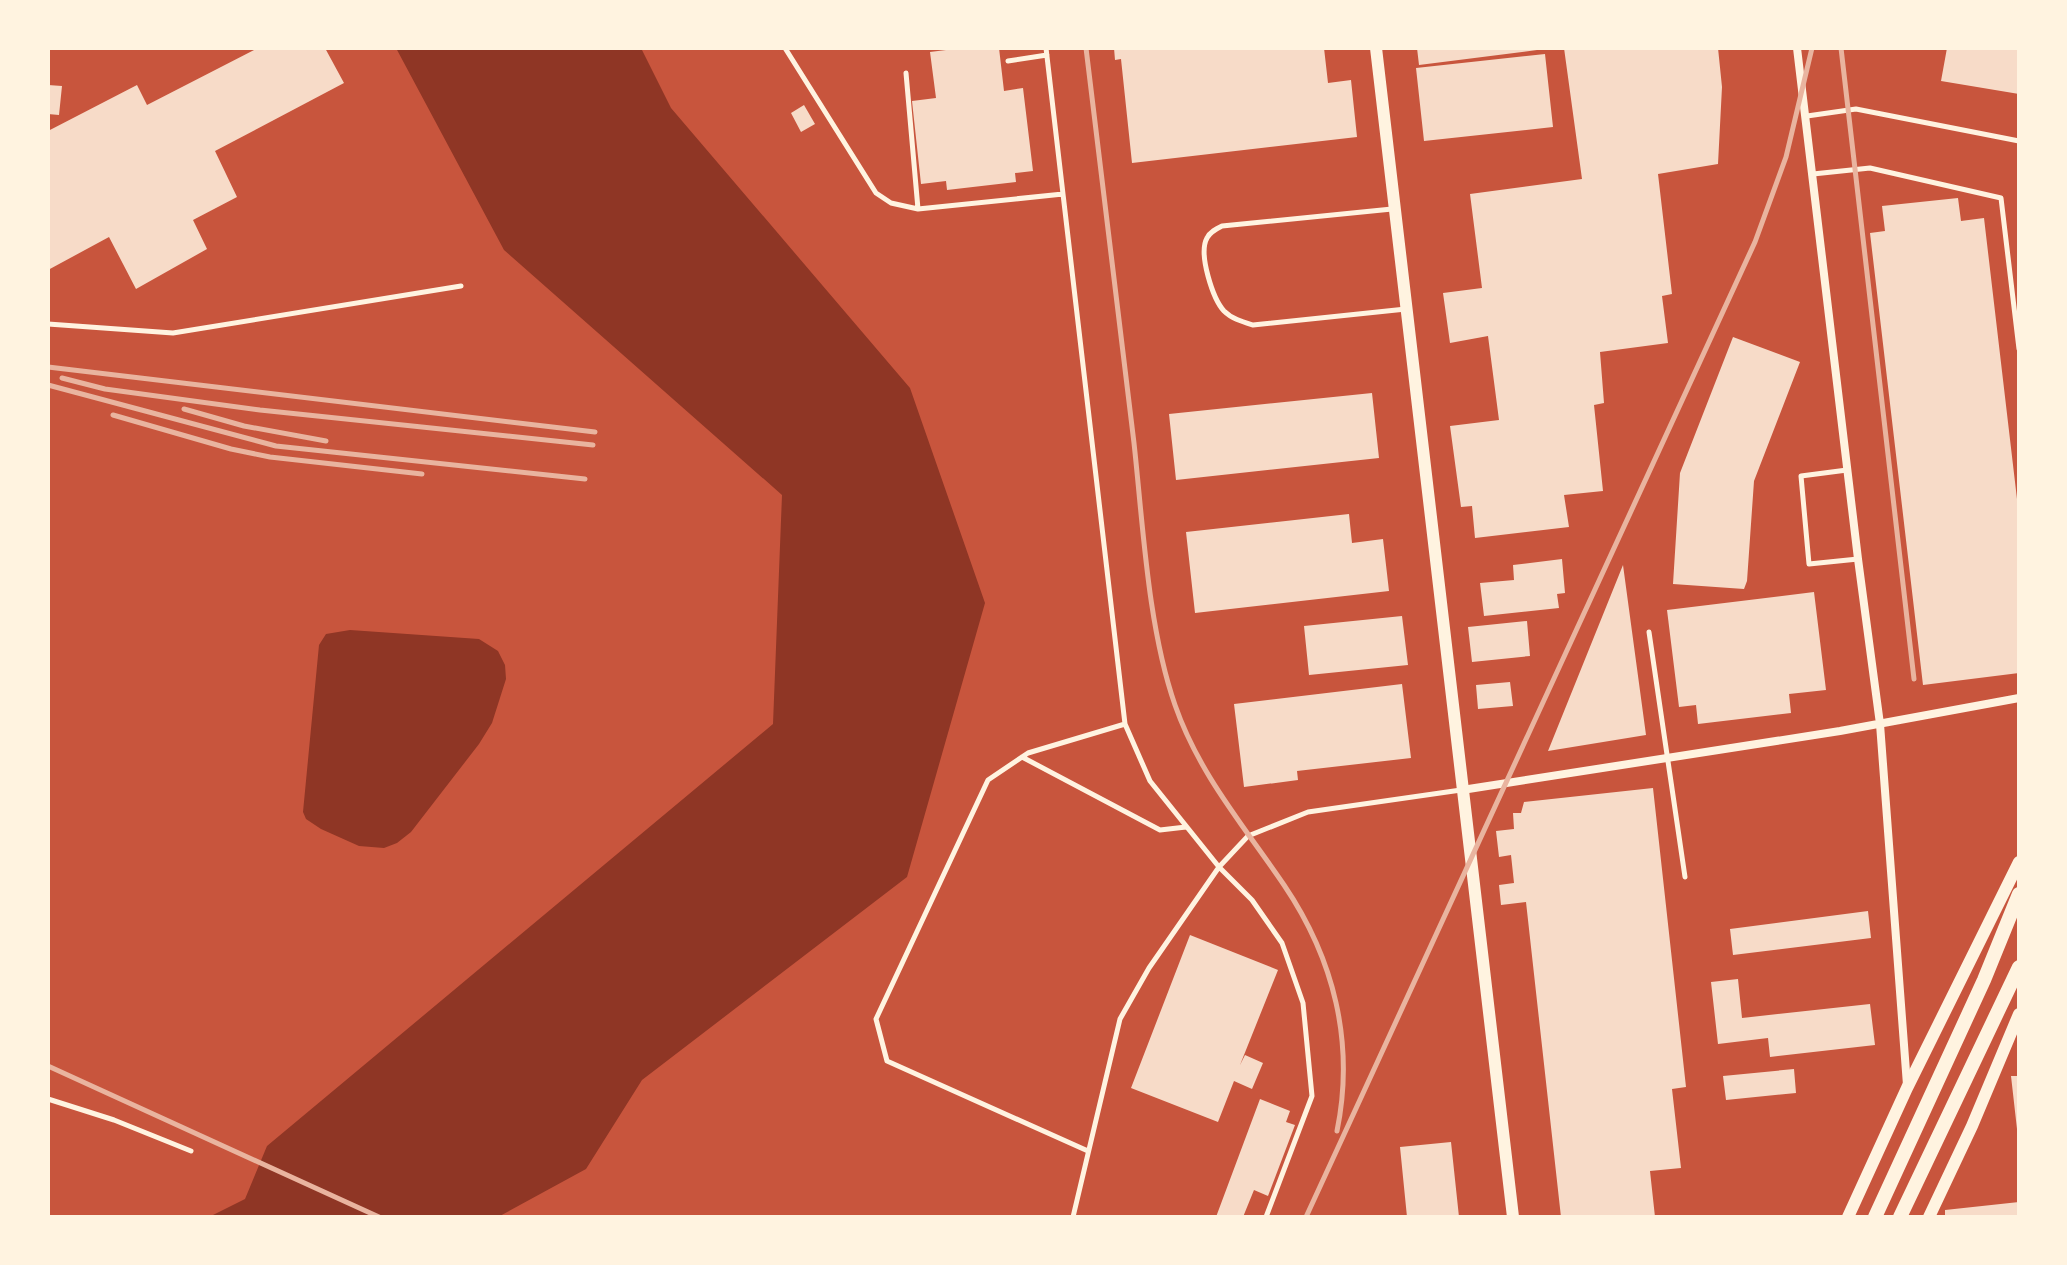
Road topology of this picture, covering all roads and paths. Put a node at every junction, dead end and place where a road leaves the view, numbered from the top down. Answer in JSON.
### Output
{"nodes":[{"id":1,"x":785,"y":48,"type":"edge"},
{"id":2,"x":1376,"y":48,"type":"edge"},
{"id":3,"x":1797,"y":48,"type":"edge"},
{"id":4,"x":1047,"y":52,"type":"edge"},
{"id":5,"x":1008,"y":61,"type":"dead end"},
{"id":6,"x":906,"y":73,"type":"dead end"},
{"id":7,"x":1807,"y":116,"type":"junction"},
{"id":8,"x":2019,"y":141,"type":"edge"},
{"id":9,"x":1813,"y":174,"type":"junction"},
{"id":10,"x":1063,"y":194,"type":"junction"},
{"id":11,"x":918,"y":209,"type":"junction"},
{"id":12,"x":1395,"y":209,"type":"junction"},
{"id":13,"x":461,"y":286,"type":"dead end"},
{"id":14,"x":1407,"y":309,"type":"junction"},
{"id":15,"x":48,"y":324,"type":"edge"},
{"id":16,"x":2019,"y":349,"type":"edge"},
{"id":17,"x":1848,"y":470,"type":"junction"},
{"id":18,"x":1858,"y":559,"type":"junction"},
{"id":19,"x":1649,"y":632,"type":"dead end"},
{"id":20,"x":2019,"y":698,"type":"edge"},
{"id":21,"x":1125,"y":724,"type":"junction"},
{"id":22,"x":1880,"y":724,"type":"junction"},
{"id":23,"x":1022,"y":757,"type":"junction"},
{"id":24,"x":1668,"y":758,"type":"junction"},
{"id":25,"x":1462,"y":790,"type":"junction"},
{"id":26,"x":1187,"y":827,"type":"junction"},
{"id":27,"x":2019,"y":862,"type":"edge"},
{"id":28,"x":1219,"y":867,"type":"junction"},
{"id":29,"x":1685,"y":877,"type":"dead end"},
{"id":30,"x":2019,"y":894,"type":"edge"},
{"id":31,"x":2019,"y":967,"type":"edge"},
{"id":32,"x":2019,"y":1014,"type":"edge"},
{"id":33,"x":1907,"y":1088,"type":"junction"},
{"id":34,"x":48,"y":1099,"type":"edge"},
{"id":35,"x":191,"y":1151,"type":"dead end"},
{"id":36,"x":1088,"y":1151,"type":"junction"},
{"id":37,"x":1073,"y":1217,"type":"edge"},
{"id":38,"x":1266,"y":1217,"type":"edge"},
{"id":39,"x":1513,"y":1217,"type":"edge"},
{"id":40,"x":1848,"y":1217,"type":"edge"},
{"id":41,"x":1875,"y":1217,"type":"edge"},
{"id":42,"x":1900,"y":1217,"type":"edge"},
{"id":43,"x":1929,"y":1217,"type":"edge"}],
"edges":[{"from":1,"to":11,"type":"lane"},
{"from":2,"to":12,"type":"street"},
{"from":3,"to":7,"type":"street"},
{"from":4,"to":5,"type":"lane"},
{"from":4,"to":10,"type":"lane"},
{"from":6,"to":11,"type":"lane"},
{"from":7,"to":8,"type":"lane"},
{"from":7,"to":9,"type":"street"},
{"from":9,"to":16,"type":"lane"},
{"from":9,"to":17,"type":"street"},
{"from":10,"to":11,"type":"lane"},
{"from":10,"to":21,"type":"lane"},
{"from":12,"to":14,"type":"street"},
{"from":12,"to":14,"type":"lane"},
{"from":13,"to":15,"type":"lane"},
{"from":14,"to":25,"type":"street"},
{"from":17,"to":18,"type":"street"},
{"from":17,"to":18,"type":"lane"},
{"from":18,"to":22,"type":"street"},
{"from":19,"to":24,"type":"lane"},
{"from":20,"to":22,"type":"street"},
{"from":21,"to":23,"type":"lane"},
{"from":21,"to":26,"type":"lane"},
{"from":22,"to":24,"type":"street"},
{"from":22,"to":33,"type":"street"},
{"from":23,"to":26,"type":"lane"},
{"from":23,"to":36,"type":"lane"},
{"from":24,"to":25,"type":"street"},
{"from":24,"to":29,"type":"lane"},
{"from":25,"to":28,"type":"lane"},
{"from":25,"to":39,"type":"street"},
{"from":26,"to":28,"type":"lane"},
{"from":27,"to":33,"type":"street"},
{"from":28,"to":36,"type":"lane"},
{"from":28,"to":38,"type":"lane"},
{"from":30,"to":41,"type":"main road"},
{"from":31,"to":42,"type":"main road"},
{"from":32,"to":43,"type":"street"},
{"from":33,"to":40,"type":"street"},
{"from":34,"to":35,"type":"lane"},
{"from":36,"to":37,"type":"lane"}]}
